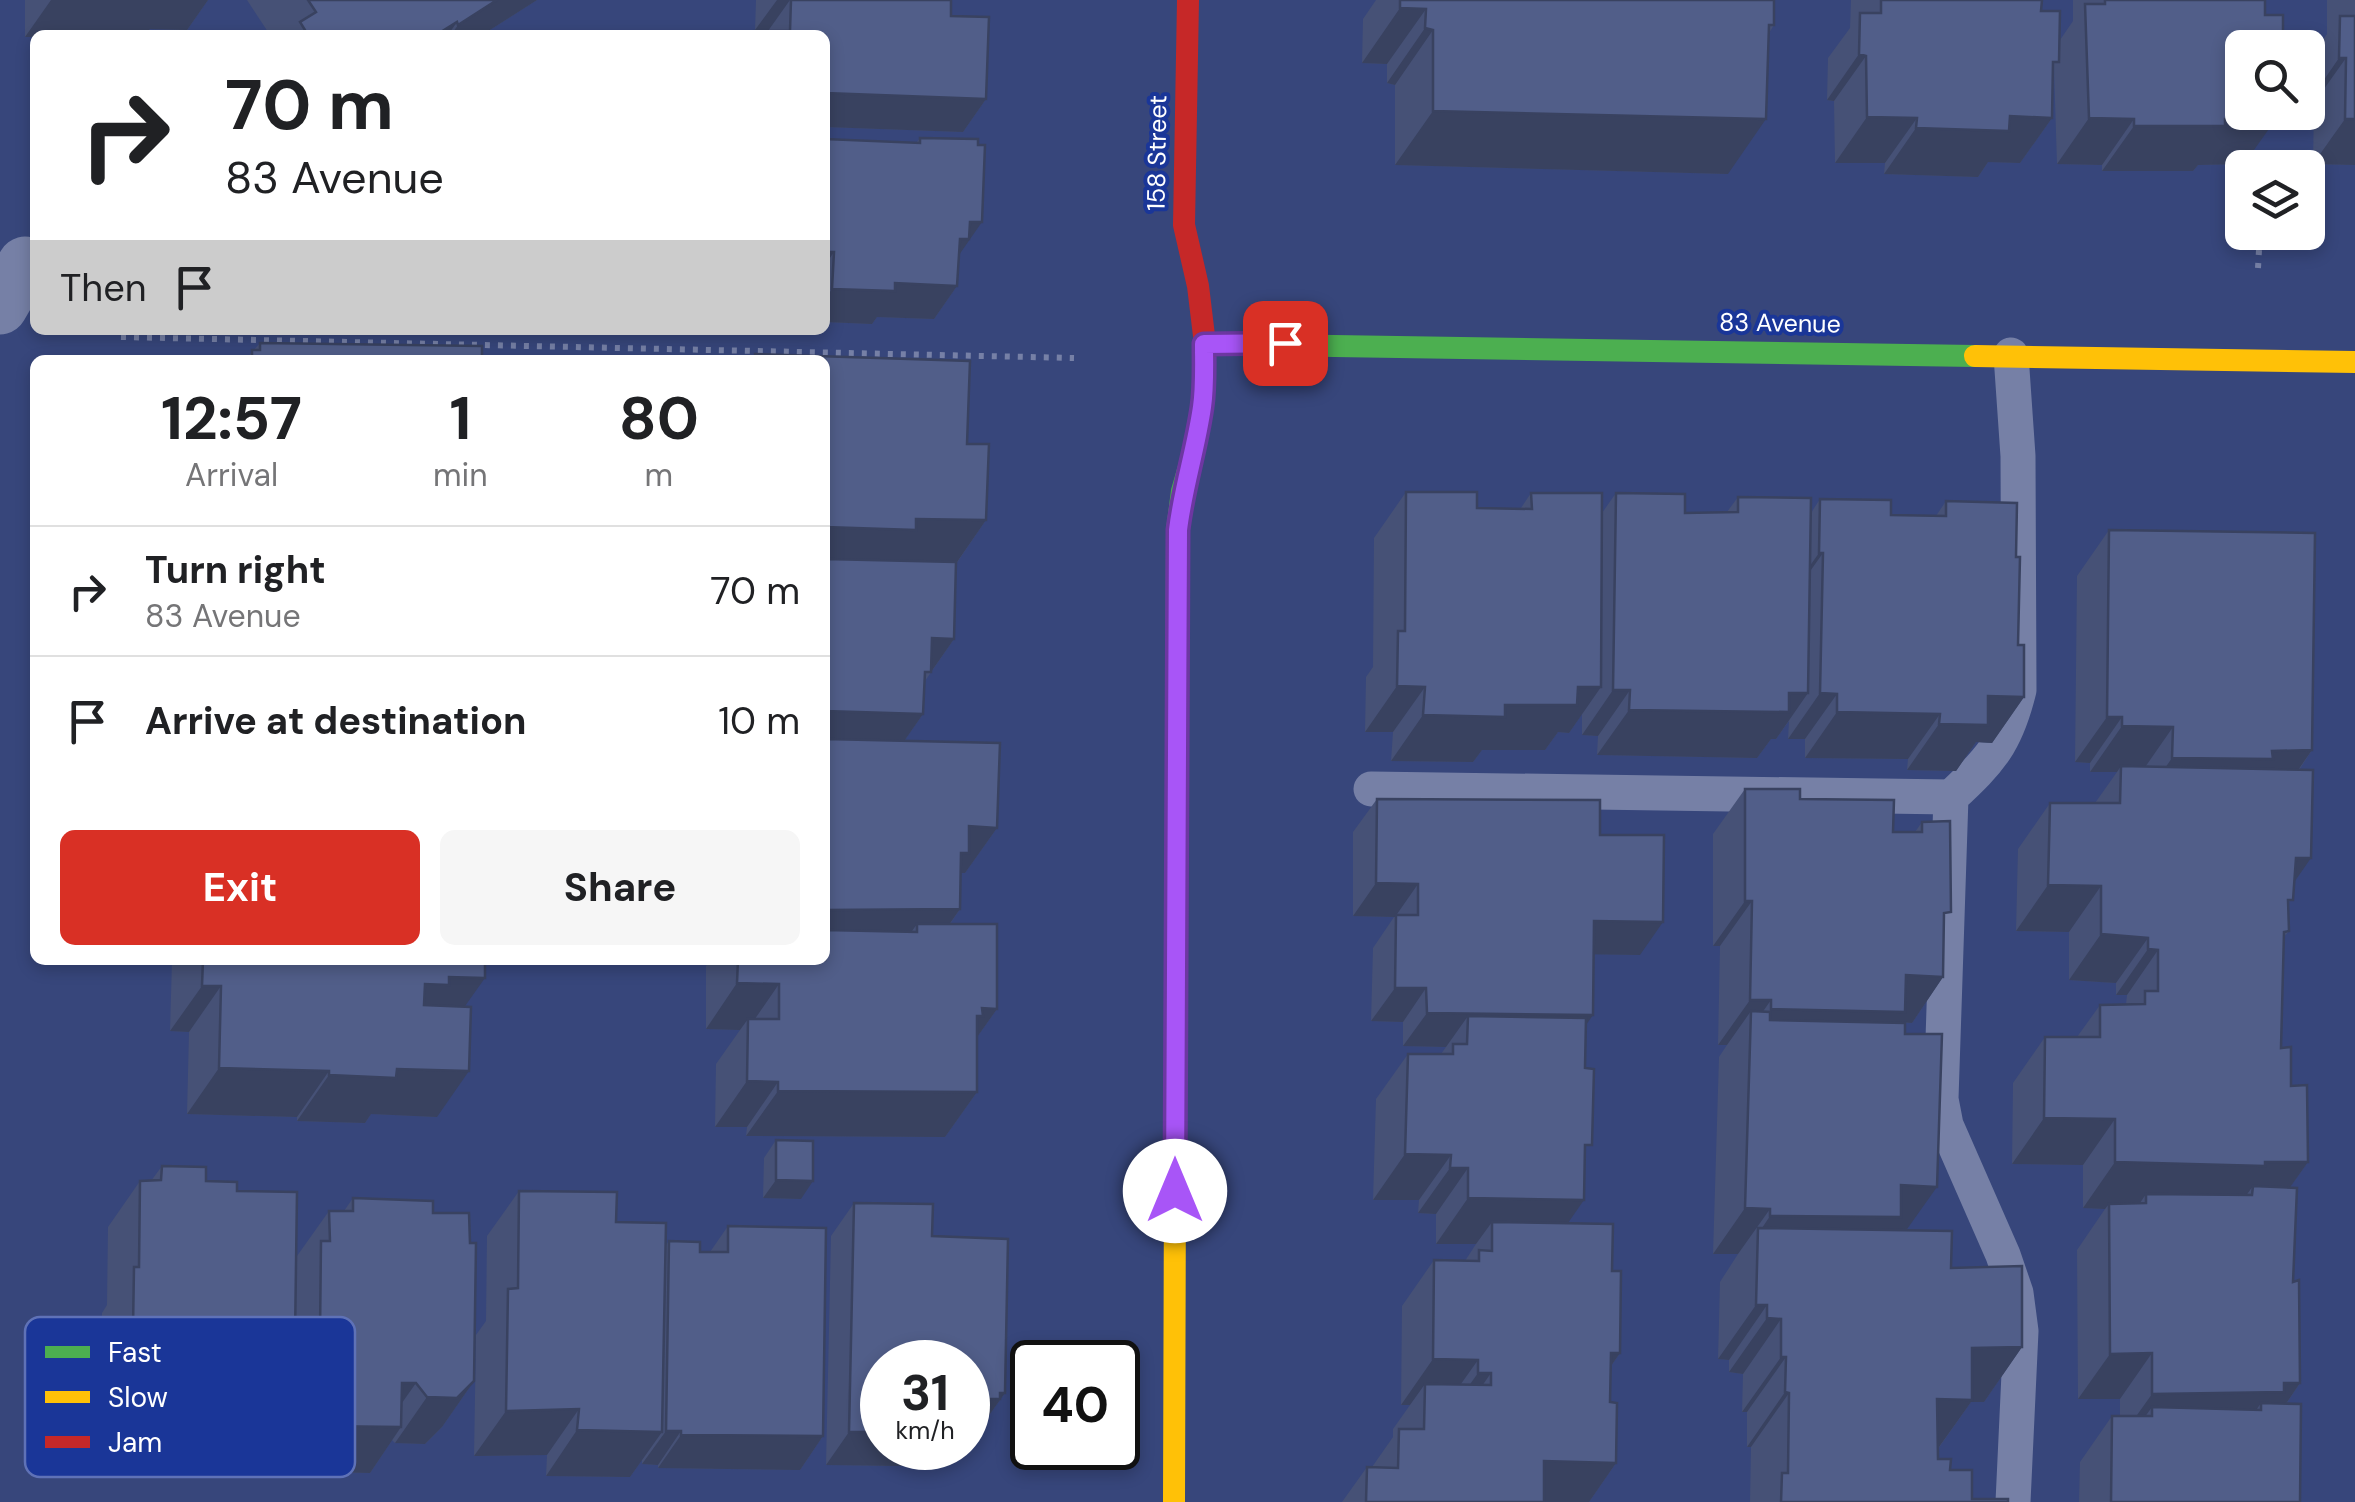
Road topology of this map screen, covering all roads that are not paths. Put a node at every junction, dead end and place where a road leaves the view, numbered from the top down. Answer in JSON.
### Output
{"nodes":[{"id":1,"x":1188,"y":0,"type":"edge"},
{"id":2,"x":1204,"y":344,"type":"junction"},
{"id":3,"x":2011,"y":354,"type":"junction"},
{"id":4,"x":2355,"y":362,"type":"edge"},
{"id":5,"x":1371,"y":789,"type":"dead end"},
{"id":6,"x":1951,"y":796,"type":"junction"},
{"id":7,"x":1174,"y":1502,"type":"edge"},
{"id":8,"x":2013,"y":1502,"type":"edge"}],
"edges":[{"from":1,"to":2,"type":"street","name":"158 Street"},
{"from":2,"to":3,"type":"street","name":"83 Avenue"},
{"from":2,"to":7,"type":"street","name":"158 Street"},
{"from":3,"to":4,"type":"street","name":"83 Avenue"},
{"from":3,"to":6,"type":"lane"},
{"from":5,"to":6,"type":"lane"},
{"from":6,"to":8,"type":"lane"}]}
